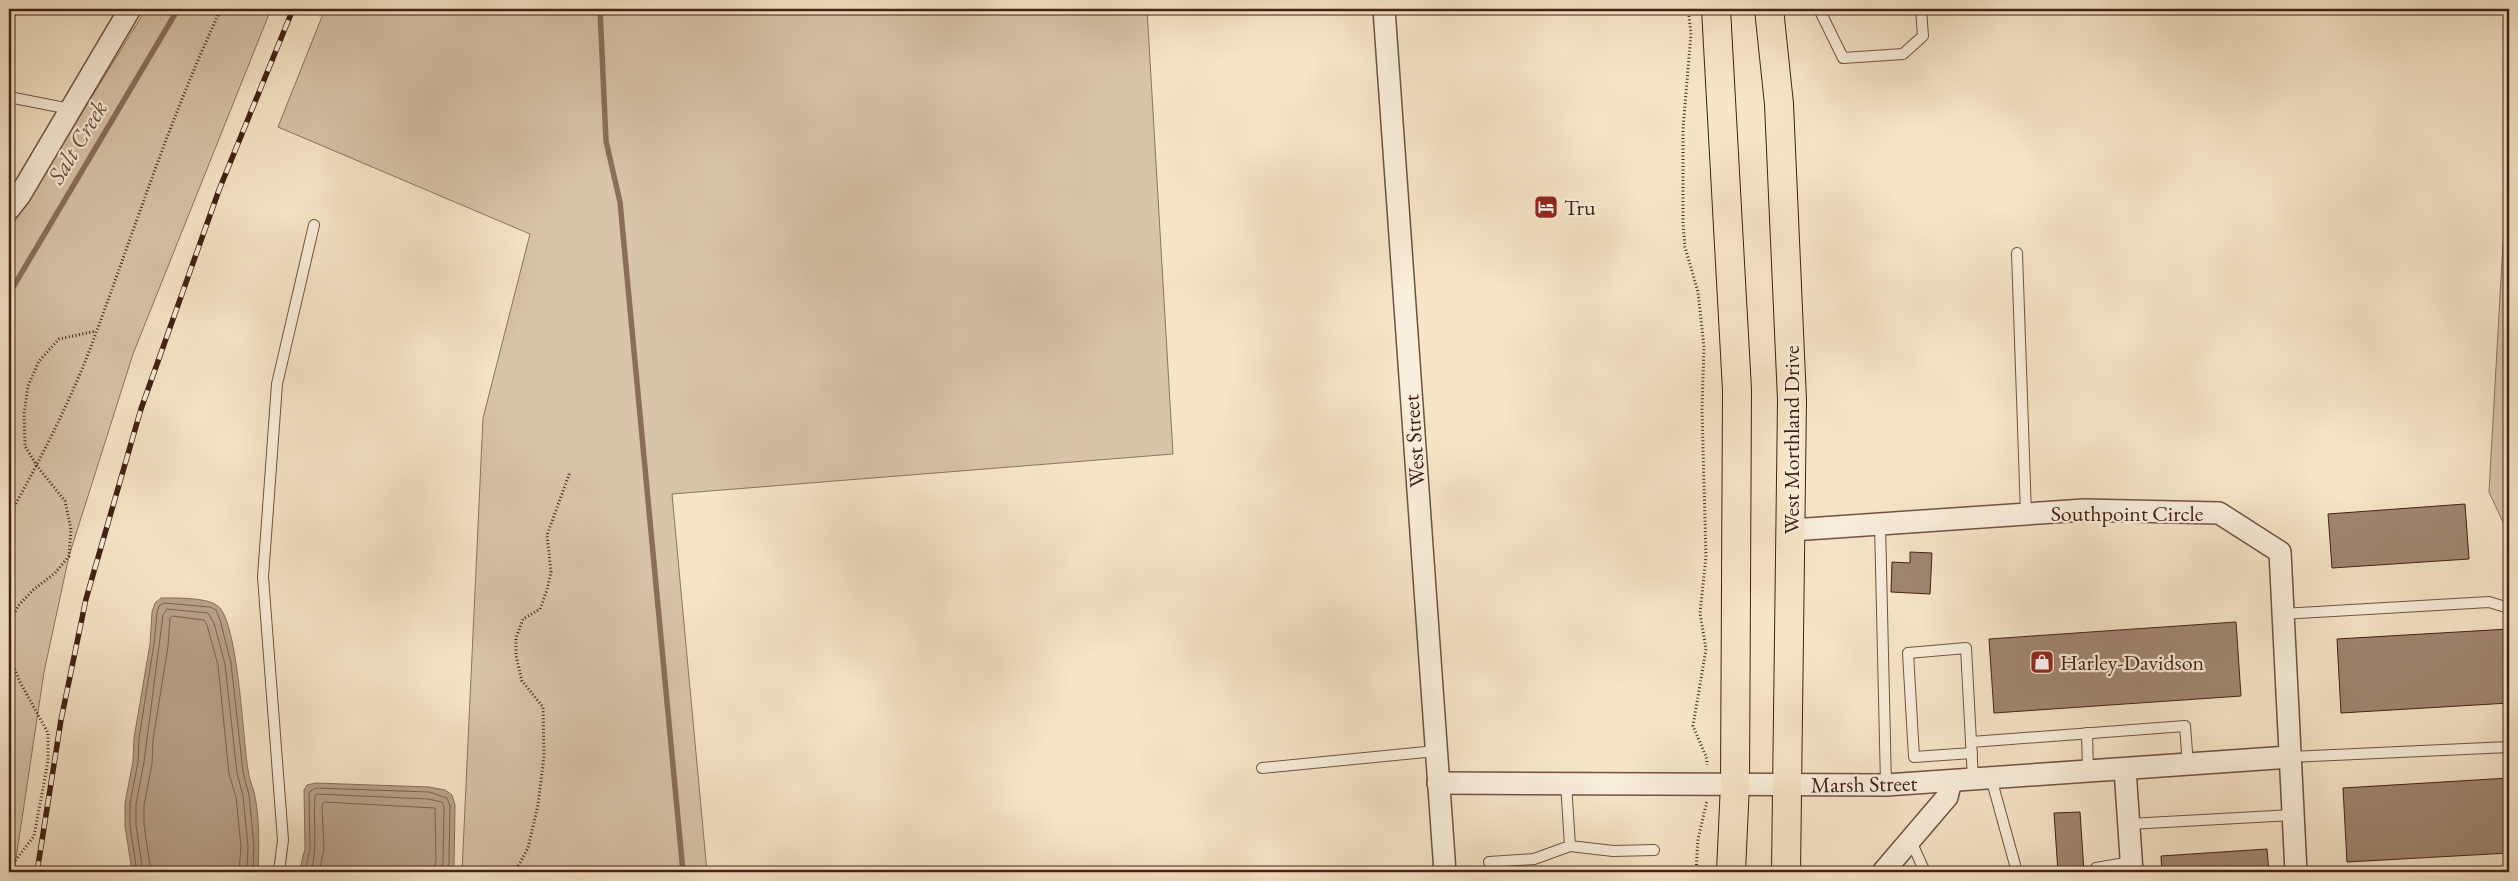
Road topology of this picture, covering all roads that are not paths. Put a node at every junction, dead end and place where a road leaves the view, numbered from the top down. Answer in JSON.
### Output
{"nodes":[{"id":1,"x":130,"y":9,"type":"edge"},
{"id":2,"x":1384,"y":9,"type":"edge"},
{"id":3,"x":1716,"y":9,"type":"edge"},
{"id":4,"x":1769,"y":9,"type":"edge"},
{"id":5,"x":1819,"y":9,"type":"edge"},
{"id":6,"x":1921,"y":9,"type":"edge"},
{"id":7,"x":9,"y":97,"type":"edge"},
{"id":8,"x":70,"y":109,"type":"junction"},
{"id":9,"x":9,"y":209,"type":"edge"},
{"id":10,"x":314,"y":225,"type":"dead end"},
{"id":11,"x":2017,"y":253,"type":"dead end"},
{"id":12,"x":2026,"y":514,"type":"junction"},
{"id":13,"x":1880,"y":524,"type":"junction"},
{"id":14,"x":1792,"y":530,"type":"junction"},
{"id":15,"x":2509,"y":608,"type":"edge"},
{"id":16,"x":2283,"y":614,"type":"junction"},
{"id":17,"x":2087,"y":733,"type":"junction"},
{"id":18,"x":1972,"y":742,"type":"junction"},
{"id":19,"x":2509,"y":747,"type":"edge"},
{"id":20,"x":1436,"y":751,"type":"junction"},
{"id":21,"x":1972,"y":753,"type":"junction"},
{"id":22,"x":2290,"y":758,"type":"junction"},
{"id":23,"x":2188,"y":764,"type":"junction"},
{"id":24,"x":1262,"y":768,"type":"dead end"},
{"id":25,"x":2125,"y":769,"type":"junction"},
{"id":26,"x":2088,"y":771,"type":"junction"},
{"id":27,"x":1982,"y":778,"type":"junction"},
{"id":28,"x":1951,"y":781,"type":"junction"},
{"id":29,"x":1438,"y":783,"type":"junction"},
{"id":30,"x":1566,"y":783,"type":"junction"},
{"id":31,"x":1735,"y":784,"type":"junction"},
{"id":32,"x":1788,"y":785,"type":"junction"},
{"id":33,"x":1886,"y":785,"type":"junction"},
{"id":34,"x":2293,"y":815,"type":"junction"},
{"id":35,"x":2129,"y":824,"type":"junction"},
{"id":36,"x":1910,"y":839,"type":"junction"},
{"id":37,"x":1570,"y":846,"type":"junction"},
{"id":38,"x":1654,"y":850,"type":"dead end"},
{"id":39,"x":1489,"y":862,"type":"dead end"},
{"id":40,"x":2132,"y":867,"type":"edge"},
{"id":41,"x":279,"y":872,"type":"edge"},
{"id":42,"x":1445,"y":872,"type":"edge"},
{"id":43,"x":1731,"y":872,"type":"edge"},
{"id":44,"x":1786,"y":872,"type":"edge"},
{"id":45,"x":1883,"y":872,"type":"edge"},
{"id":46,"x":1925,"y":872,"type":"edge"},
{"id":47,"x":2017,"y":872,"type":"edge"},
{"id":48,"x":2095,"y":872,"type":"edge"},
{"id":49,"x":2296,"y":872,"type":"edge"}],
"edges":[{"from":1,"to":8,"type":"street"},
{"from":2,"to":20,"type":"street","name":"West Street"},
{"from":3,"to":31,"type":"highway"},
{"from":4,"to":14,"type":"highway","name":"West Morthland Drive"},
{"from":5,"to":6,"type":"lane"},
{"from":7,"to":8,"type":"lane"},
{"from":8,"to":9,"type":"street"},
{"from":10,"to":41,"type":"lane"},
{"from":11,"to":12,"type":"lane"},
{"from":12,"to":13,"type":"street","name":"Southpoint Circle"},
{"from":12,"to":16,"type":"street","name":"Southpoint Circle"},
{"from":13,"to":14,"type":"street","name":"Southpoint Circle"},
{"from":13,"to":33,"type":"lane"},
{"from":14,"to":32,"type":"highway","name":"West Morthland Drive"},
{"from":15,"to":16,"type":"lane"},
{"from":16,"to":22,"type":"street","name":"Southpoint Circle"},
{"from":17,"to":18,"type":"lane"},
{"from":17,"to":23,"type":"lane"},
{"from":17,"to":26,"type":"lane"},
{"from":18,"to":21,"type":"lane"},
{"from":18,"to":21,"type":"lane"},
{"from":19,"to":22,"type":"lane"},
{"from":20,"to":24,"type":"lane"},
{"from":20,"to":29,"type":"street","name":"West Street"},
{"from":21,"to":27,"type":"lane"},
{"from":22,"to":23,"type":"street","name":"Marsh Street"},
{"from":22,"to":34,"type":"street","name":"Southpoint Circle"},
{"from":23,"to":25,"type":"street","name":"Marsh Street"},
{"from":25,"to":26,"type":"street","name":"Marsh Street"},
{"from":25,"to":35,"type":"street"},
{"from":26,"to":27,"type":"street","name":"Marsh Street"},
{"from":27,"to":28,"type":"street","name":"Marsh Street"},
{"from":27,"to":47,"type":"lane"},
{"from":28,"to":33,"type":"street","name":"Marsh Street"},
{"from":28,"to":36,"type":"street"},
{"from":29,"to":30,"type":"street","name":"Marsh Street"},
{"from":29,"to":42,"type":"street","name":"West Street"},
{"from":30,"to":31,"type":"street","name":"Marsh Street"},
{"from":30,"to":37,"type":"lane"},
{"from":31,"to":32,"type":"street","name":"Marsh Street"},
{"from":31,"to":43,"type":"highway"},
{"from":32,"to":33,"type":"street","name":"Marsh Street"},
{"from":32,"to":44,"type":"highway","name":"West Morthland Drive"},
{"from":34,"to":35,"type":"lane"},
{"from":34,"to":49,"type":"street","name":"Southpoint Circle"},
{"from":35,"to":40,"type":"street"},
{"from":36,"to":45,"type":"street"},
{"from":36,"to":46,"type":"lane"},
{"from":37,"to":38,"type":"lane"},
{"from":37,"to":39,"type":"lane"},
{"from":40,"to":48,"type":"lane"}]}
